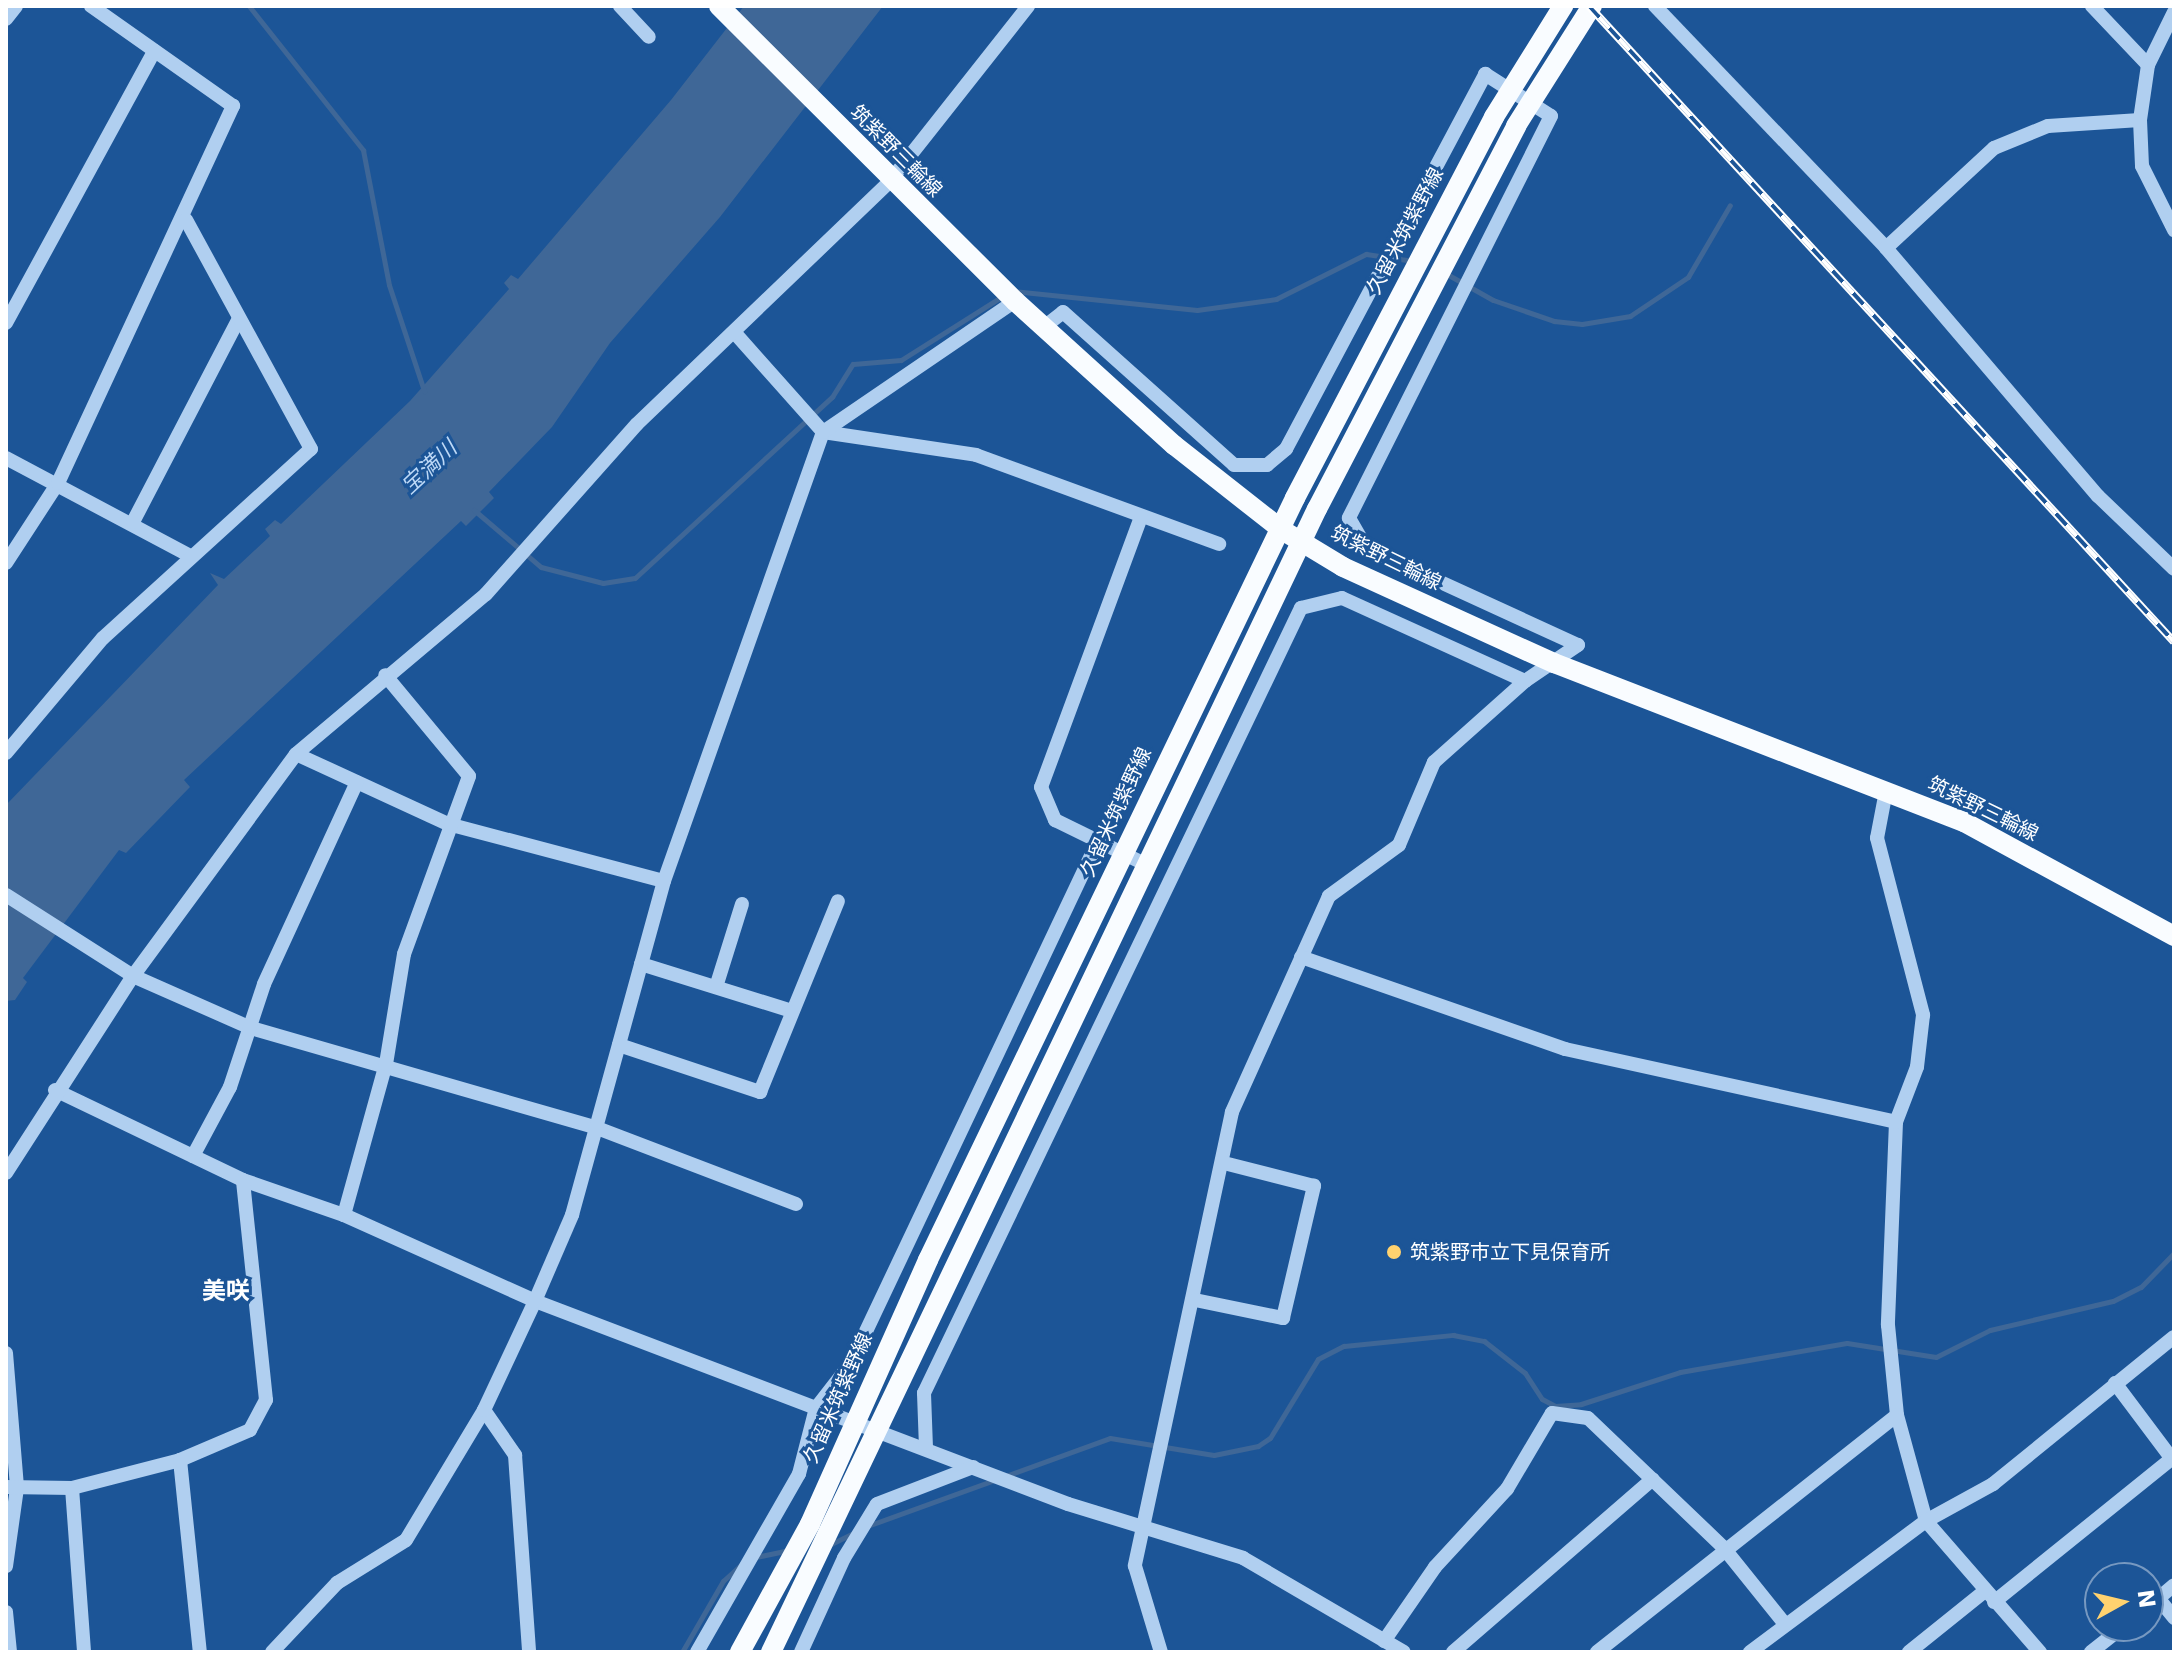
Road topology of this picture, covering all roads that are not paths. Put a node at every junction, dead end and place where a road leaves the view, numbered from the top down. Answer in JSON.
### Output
{"nodes":[{"id":1,"x":16,"y":6,"type":"edge"},
{"id":2,"x":91,"y":6,"type":"edge"},
{"id":3,"x":620,"y":6,"type":"edge"},
{"id":4,"x":719,"y":6,"type":"edge"},
{"id":5,"x":1028,"y":6,"type":"edge"},
{"id":6,"x":1563,"y":6,"type":"edge"},
{"id":7,"x":1592,"y":6,"type":"edge"},
{"id":8,"x":1655,"y":6,"type":"edge"},
{"id":9,"x":2092,"y":6,"type":"edge"},
{"id":10,"x":2174,"y":12,"type":"edge"},
{"id":11,"x":6,"y":19,"type":"edge"},
{"id":12,"x":649,"y":37,"type":"dead end"},
{"id":13,"x":154,"y":51,"type":"junction"},
{"id":14,"x":2148,"y":65,"type":"junction"},
{"id":15,"x":2140,"y":120,"type":"junction"},
{"id":16,"x":890,"y":181,"type":"junction"},
{"id":17,"x":186,"y":220,"type":"junction"},
{"id":18,"x":2174,"y":230,"type":"edge"},
{"id":19,"x":1886,"y":248,"type":"junction"},
{"id":20,"x":1015,"y":301,"type":"junction"},
{"id":21,"x":238,"y":320,"type":"junction"},
{"id":22,"x":6,"y":323,"type":"edge"},
{"id":23,"x":1044,"y":327,"type":"junction"},
{"id":24,"x":734,"y":332,"type":"junction"},
{"id":25,"x":823,"y":432,"type":"junction"},
{"id":26,"x":6,"y":458,"type":"edge"},
{"id":27,"x":58,"y":483,"type":"junction"},
{"id":28,"x":1141,"y":517,"type":"junction"},
{"id":29,"x":133,"y":522,"type":"junction"},
{"id":30,"x":1282,"y":530,"type":"junction"},
{"id":31,"x":1303,"y":542,"type":"junction"},
{"id":32,"x":1219,"y":544,"type":"dead end"},
{"id":33,"x":190,"y":556,"type":"junction"},
{"id":34,"x":6,"y":563,"type":"edge"},
{"id":35,"x":2174,"y":569,"type":"edge"},
{"id":36,"x":1554,"y":663,"type":"junction"},
{"id":37,"x":385,"y":675,"type":"junction"},
{"id":38,"x":1525,"y":681,"type":"junction"},
{"id":39,"x":6,"y":753,"type":"edge"},
{"id":40,"x":296,"y":754,"type":"junction"},
{"id":41,"x":357,"y":782,"type":"junction"},
{"id":42,"x":1886,"y":791,"type":"junction"},
{"id":43,"x":448,"y":824,"type":"junction"},
{"id":44,"x":1097,"y":843,"type":"junction"},
{"id":45,"x":1122,"y":854,"type":"junction"},
{"id":46,"x":1145,"y":864,"type":"junction"},
{"id":47,"x":664,"y":881,"type":"junction"},
{"id":48,"x":6,"y":895,"type":"edge"},
{"id":49,"x":838,"y":901,"type":"dead end"},
{"id":50,"x":742,"y":904,"type":"dead end"},
{"id":51,"x":2174,"y":936,"type":"edge"},
{"id":52,"x":1301,"y":957,"type":"junction"},
{"id":53,"x":641,"y":964,"type":"junction"},
{"id":54,"x":133,"y":976,"type":"junction"},
{"id":55,"x":716,"y":987,"type":"junction"},
{"id":56,"x":792,"y":1011,"type":"junction"},
{"id":57,"x":251,"y":1028,"type":"junction"},
{"id":58,"x":619,"y":1045,"type":"junction"},
{"id":59,"x":386,"y":1064,"type":"junction"},
{"id":60,"x":55,"y":1090,"type":"junction"},
{"id":61,"x":1896,"y":1122,"type":"junction"},
{"id":62,"x":597,"y":1128,"type":"junction"},
{"id":63,"x":193,"y":1156,"type":"junction"},
{"id":64,"x":1224,"y":1163,"type":"junction"},
{"id":65,"x":6,"y":1173,"type":"edge"},
{"id":66,"x":243,"y":1180,"type":"junction"},
{"id":67,"x":796,"y":1204,"type":"dead end"},
{"id":68,"x":344,"y":1215,"type":"junction"},
{"id":69,"x":1195,"y":1300,"type":"junction"},
{"id":70,"x":535,"y":1301,"type":"junction"},
{"id":71,"x":2174,"y":1337,"type":"edge"},
{"id":72,"x":6,"y":1353,"type":"edge"},
{"id":73,"x":2115,"y":1383,"type":"junction"},
{"id":74,"x":816,"y":1408,"type":"junction"},
{"id":75,"x":484,"y":1410,"type":"junction"},
{"id":76,"x":1897,"y":1415,"type":"junction"},
{"id":77,"x":852,"y":1421,"type":"junction"},
{"id":78,"x":874,"y":1428,"type":"junction"},
{"id":79,"x":926,"y":1448,"type":"junction"},
{"id":80,"x":2173,"y":1458,"type":"edge"},
{"id":81,"x":180,"y":1460,"type":"junction"},
{"id":82,"x":973,"y":1467,"type":"junction"},
{"id":83,"x":1653,"y":1479,"type":"junction"},
{"id":84,"x":12,"y":1488,"type":"edge"},
{"id":85,"x":72,"y":1488,"type":"junction"},
{"id":86,"x":1926,"y":1521,"type":"junction"},
{"id":87,"x":1148,"y":1528,"type":"junction"},
{"id":88,"x":1723,"y":1547,"type":"junction"},
{"id":89,"x":6,"y":1566,"type":"edge"},
{"id":90,"x":1990,"y":1596,"type":"junction"},
{"id":91,"x":6,"y":1612,"type":"edge"},
{"id":92,"x":1784,"y":1623,"type":"junction"},
{"id":93,"x":1384,"y":1641,"type":"junction"},
{"id":94,"x":10,"y":1652,"type":"edge"},
{"id":95,"x":84,"y":1652,"type":"edge"},
{"id":96,"x":200,"y":1652,"type":"edge"},
{"id":97,"x":272,"y":1652,"type":"edge"},
{"id":98,"x":529,"y":1652,"type":"edge"},
{"id":99,"x":697,"y":1652,"type":"edge"},
{"id":100,"x":740,"y":1652,"type":"edge"},
{"id":101,"x":771,"y":1652,"type":"edge"},
{"id":102,"x":801,"y":1652,"type":"edge"},
{"id":103,"x":1161,"y":1652,"type":"edge"},
{"id":104,"x":1404,"y":1652,"type":"edge"},
{"id":105,"x":1453,"y":1652,"type":"edge"},
{"id":106,"x":1597,"y":1652,"type":"edge"},
{"id":107,"x":1750,"y":1652,"type":"edge"},
{"id":108,"x":1909,"y":1652,"type":"edge"},
{"id":109,"x":2040,"y":1652,"type":"edge"}],
"edges":[{"from":1,"to":11,"type":"street"},
{"from":2,"to":13,"type":"street"},
{"from":3,"to":12,"type":"street"},
{"from":4,"to":16,"type":"main road","name":"筑紫野三輪線"},
{"from":5,"to":16,"type":"street"},
{"from":6,"to":30,"type":"main road","name":"久留米筑紫野線"},
{"from":7,"to":31,"type":"main road"},
{"from":8,"to":19,"type":"street"},
{"from":9,"to":14,"type":"street"},
{"from":10,"to":14,"type":"street"},
{"from":13,"to":17,"type":"street"},
{"from":13,"to":22,"type":"street"},
{"from":14,"to":15,"type":"street"},
{"from":15,"to":18,"type":"street"},
{"from":15,"to":19,"type":"street"},
{"from":16,"to":20,"type":"main road","name":"筑紫野三輪線"},
{"from":16,"to":24,"type":"street"},
{"from":17,"to":21,"type":"street"},
{"from":17,"to":27,"type":"street"},
{"from":19,"to":35,"type":"street"},
{"from":20,"to":23,"type":"main road","name":"筑紫野三輪線"},
{"from":20,"to":25,"type":"street"},
{"from":21,"to":29,"type":"street"},
{"from":21,"to":33,"type":"street"},
{"from":23,"to":30,"type":"main road","name":"筑紫野三輪線"},
{"from":23,"to":36,"type":"street"},
{"from":24,"to":25,"type":"street"},
{"from":24,"to":37,"type":"street"},
{"from":25,"to":28,"type":"street"},
{"from":25,"to":47,"type":"street"},
{"from":26,"to":27,"type":"street"},
{"from":27,"to":29,"type":"street"},
{"from":27,"to":34,"type":"street"},
{"from":28,"to":32,"type":"street"},
{"from":28,"to":44,"type":"street"},
{"from":29,"to":33,"type":"street"},
{"from":30,"to":31,"type":"main road","name":"筑紫野三輪線"},
{"from":30,"to":45,"type":"main road","name":"久留米筑紫野線"},
{"from":31,"to":36,"type":"main road","name":"筑紫野三輪線"},
{"from":31,"to":46,"type":"main road"},
{"from":33,"to":39,"type":"street"},
{"from":36,"to":38,"type":"street"},
{"from":36,"to":42,"type":"main road","name":"筑紫野三輪線"},
{"from":37,"to":40,"type":"street"},
{"from":37,"to":43,"type":"street"},
{"from":38,"to":52,"type":"street"},
{"from":38,"to":79,"type":"street"},
{"from":40,"to":41,"type":"street"},
{"from":40,"to":54,"type":"street"},
{"from":41,"to":43,"type":"street"},
{"from":41,"to":57,"type":"street"},
{"from":42,"to":51,"type":"main road","name":"筑紫野三輪線"},
{"from":42,"to":61,"type":"street"},
{"from":43,"to":47,"type":"street"},
{"from":43,"to":59,"type":"street"},
{"from":44,"to":45,"type":"street"},
{"from":44,"to":74,"type":"street"},
{"from":45,"to":46,"type":"street"},
{"from":45,"to":77,"type":"main road","name":"久留米筑紫野線"},
{"from":46,"to":78,"type":"main road"},
{"from":47,"to":53,"type":"street"},
{"from":48,"to":54,"type":"street"},
{"from":49,"to":56,"type":"street"},
{"from":50,"to":55,"type":"street"},
{"from":52,"to":61,"type":"street"},
{"from":52,"to":64,"type":"street"},
{"from":53,"to":55,"type":"street"},
{"from":53,"to":58,"type":"street"},
{"from":54,"to":57,"type":"street"},
{"from":54,"to":60,"type":"street"},
{"from":55,"to":56,"type":"street"},
{"from":56,"to":58,"type":"street"},
{"from":57,"to":59,"type":"street"},
{"from":57,"to":63,"type":"street"},
{"from":58,"to":62,"type":"street"},
{"from":59,"to":62,"type":"street"},
{"from":59,"to":68,"type":"street"},
{"from":60,"to":63,"type":"street"},
{"from":60,"to":65,"type":"street"},
{"from":61,"to":76,"type":"street"},
{"from":62,"to":67,"type":"street"},
{"from":62,"to":70,"type":"street"},
{"from":63,"to":66,"type":"street"},
{"from":64,"to":69,"type":"street"},
{"from":64,"to":69,"type":"street"},
{"from":66,"to":68,"type":"street"},
{"from":66,"to":81,"type":"street"},
{"from":68,"to":70,"type":"street"},
{"from":69,"to":87,"type":"street"},
{"from":70,"to":74,"type":"street"},
{"from":70,"to":75,"type":"street"},
{"from":71,"to":73,"type":"street"},
{"from":72,"to":84,"type":"street"},
{"from":73,"to":80,"type":"street"},
{"from":73,"to":86,"type":"street"},
{"from":74,"to":77,"type":"street"},
{"from":74,"to":99,"type":"street"},
{"from":75,"to":97,"type":"street"},
{"from":75,"to":98,"type":"street"},
{"from":76,"to":86,"type":"street"},
{"from":76,"to":88,"type":"street"},
{"from":77,"to":78,"type":"street"},
{"from":77,"to":100,"type":"main road","name":"久留米筑紫野線"},
{"from":78,"to":79,"type":"street"},
{"from":78,"to":101,"type":"main road"},
{"from":79,"to":82,"type":"street"},
{"from":80,"to":90,"type":"street"},
{"from":81,"to":85,"type":"street"},
{"from":81,"to":96,"type":"street"},
{"from":82,"to":87,"type":"street"},
{"from":82,"to":102,"type":"street"},
{"from":83,"to":88,"type":"street"},
{"from":83,"to":93,"type":"street"},
{"from":83,"to":105,"type":"street"},
{"from":84,"to":85,"type":"street"},
{"from":84,"to":89,"type":"street"},
{"from":85,"to":95,"type":"street"},
{"from":86,"to":90,"type":"street"},
{"from":86,"to":92,"type":"street"},
{"from":87,"to":93,"type":"street"},
{"from":87,"to":103,"type":"street"},
{"from":88,"to":92,"type":"street"},
{"from":88,"to":106,"type":"street"},
{"from":90,"to":108,"type":"street"},
{"from":90,"to":109,"type":"street"},
{"from":91,"to":94,"type":"street"},
{"from":92,"to":107,"type":"street"},
{"from":93,"to":104,"type":"street"}]}
